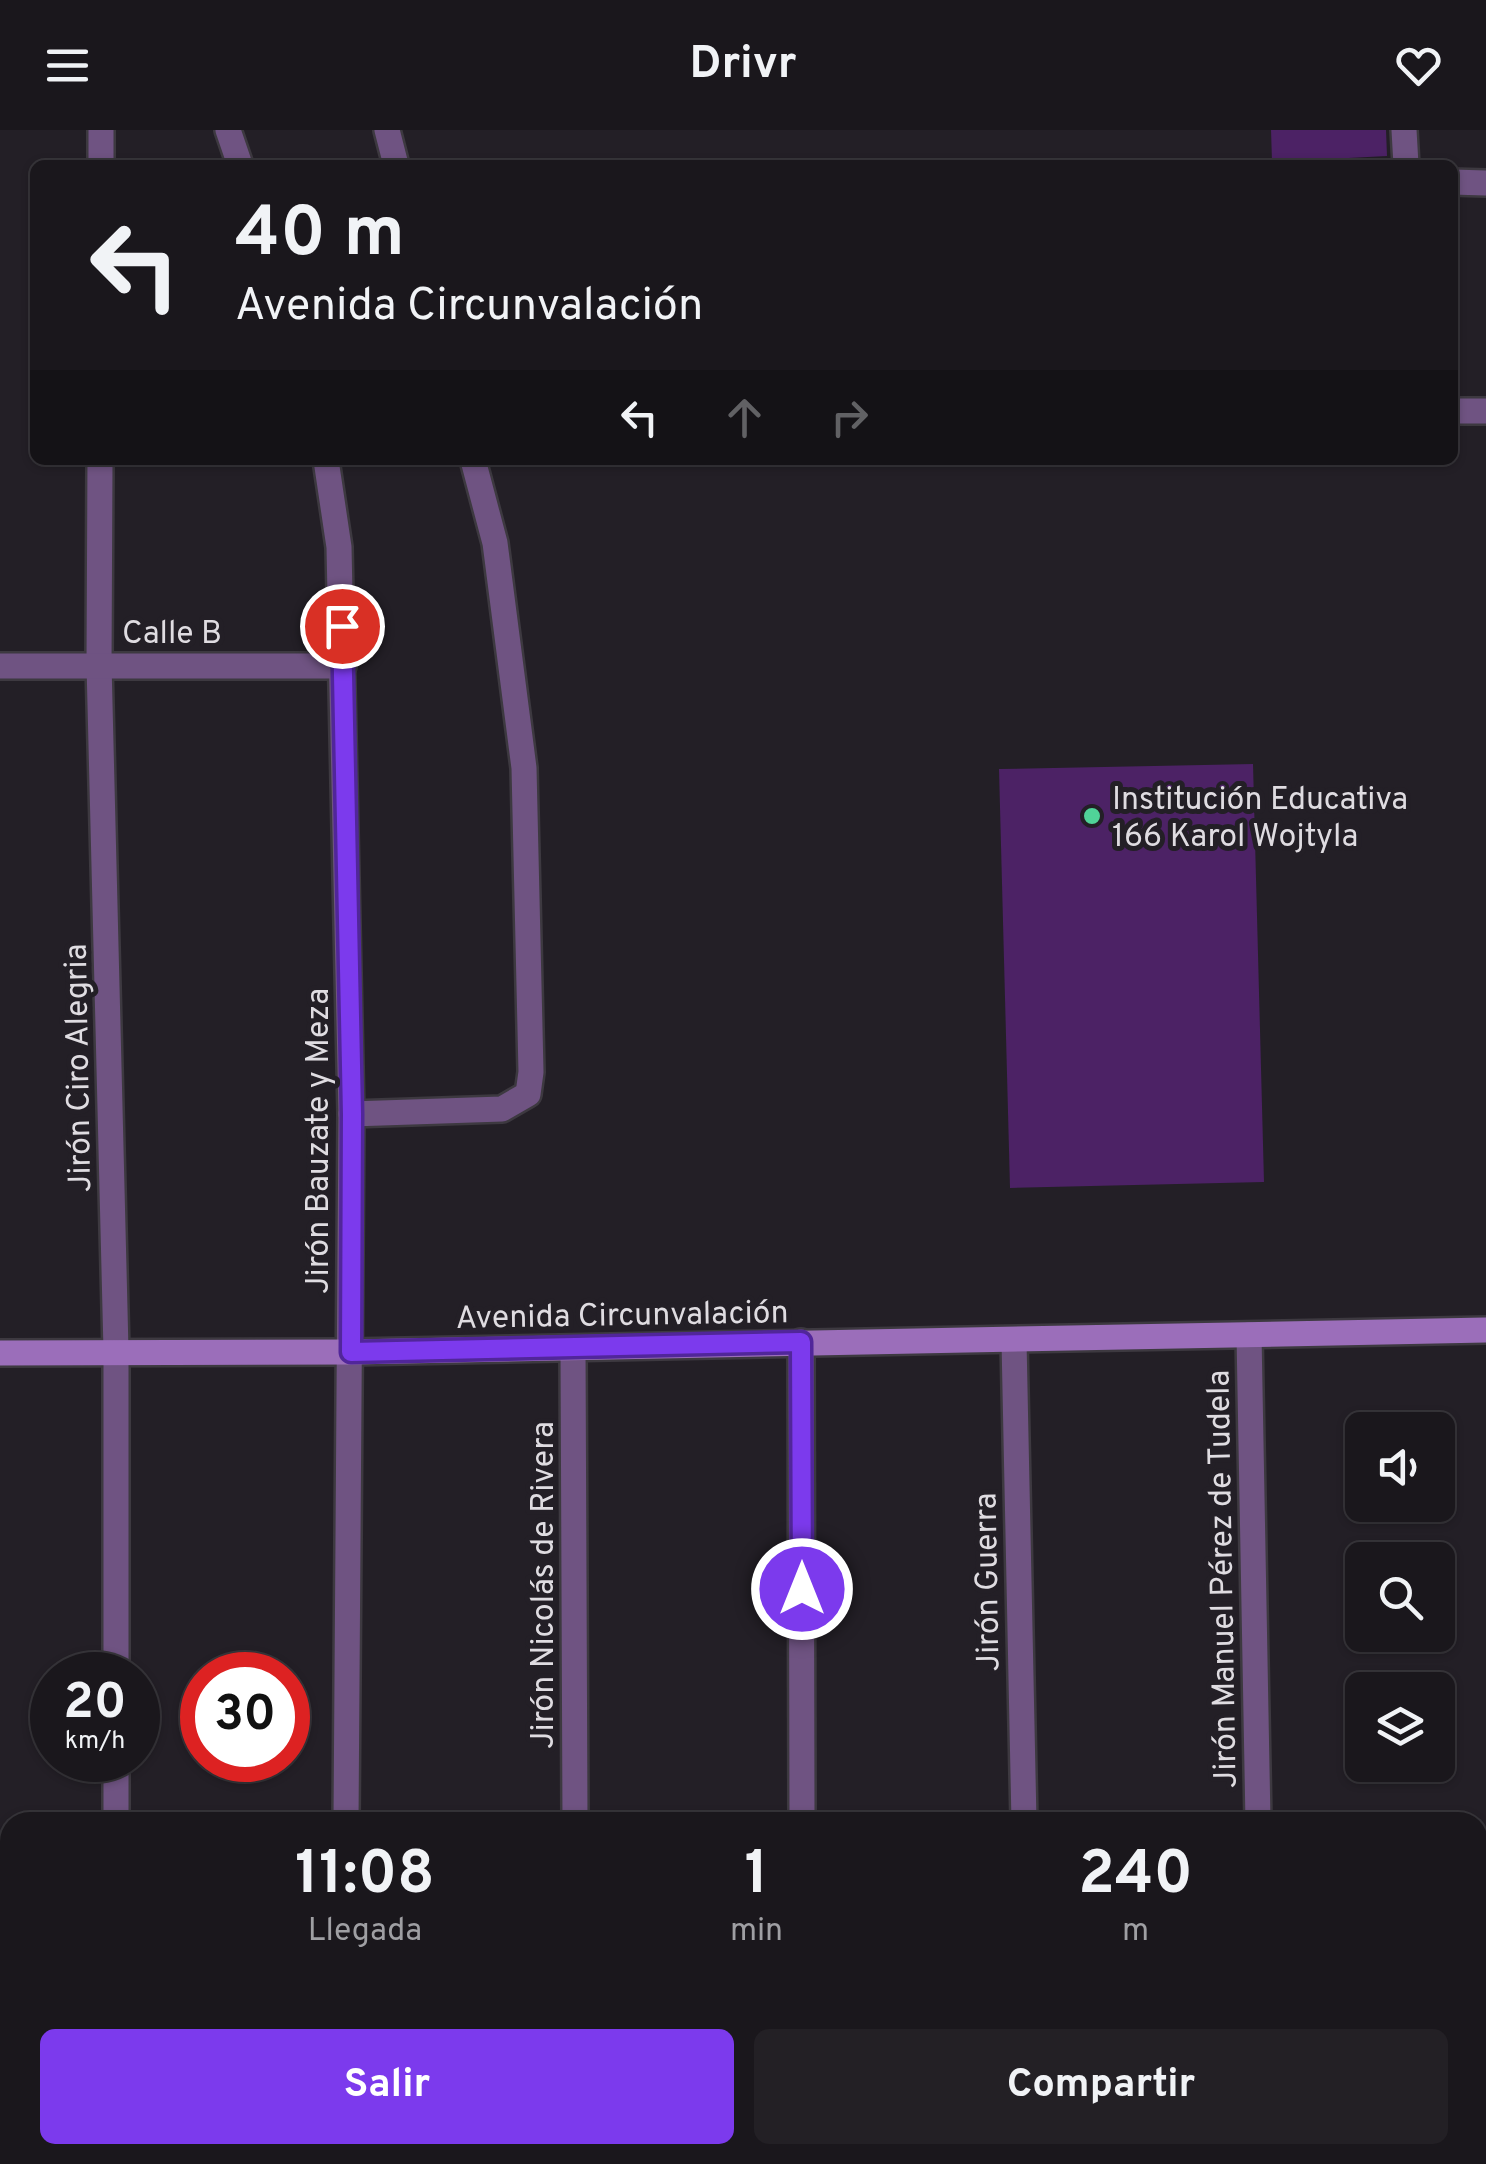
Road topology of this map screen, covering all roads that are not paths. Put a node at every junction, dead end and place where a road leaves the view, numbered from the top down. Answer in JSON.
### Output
{"nodes":[{"id":1,"x":101,"y":130,"type":"edge"},
{"id":2,"x":228,"y":130,"type":"edge"},
{"id":3,"x":386,"y":130,"type":"edge"},
{"id":4,"x":1404,"y":130,"type":"edge"},
{"id":5,"x":101,"y":160,"type":"edge"},
{"id":6,"x":238,"y":160,"type":"edge"},
{"id":7,"x":395,"y":160,"type":"edge"},
{"id":8,"x":1406,"y":160,"type":"edge"},
{"id":9,"x":1458,"y":182,"type":"edge"},
{"id":10,"x":1486,"y":183,"type":"edge"},
{"id":11,"x":1458,"y":411,"type":"edge"},
{"id":12,"x":1486,"y":412,"type":"edge"},
{"id":13,"x":100,"y":465,"type":"edge"},
{"id":14,"x":327,"y":465,"type":"edge"},
{"id":15,"x":474,"y":465,"type":"edge"},
{"id":16,"x":99,"y":664,"type":"junction"},
{"id":17,"x":0,"y":666,"type":"edge"},
{"id":18,"x":343,"y":666,"type":"junction"},
{"id":19,"x":352,"y":1114,"type":"junction"},
{"id":20,"x":1486,"y":1330,"type":"edge"},
{"id":21,"x":1249,"y":1335,"type":"junction"},
{"id":22,"x":1014,"y":1341,"type":"junction"},
{"id":23,"x":801,"y":1342,"type":"junction"},
{"id":24,"x":573,"y":1348,"type":"junction"},
{"id":25,"x":116,"y":1350,"type":"junction"},
{"id":26,"x":351,"y":1352,"type":"junction"},
{"id":27,"x":0,"y":1353,"type":"edge"},
{"id":28,"x":116,"y":1652,"type":"edge"},
{"id":29,"x":116,"y":1782,"type":"edge"},
{"id":30,"x":116,"y":1812,"type":"edge"},
{"id":31,"x":346,"y":1812,"type":"edge"},
{"id":32,"x":575,"y":1812,"type":"edge"},
{"id":33,"x":802,"y":1812,"type":"edge"},
{"id":34,"x":1024,"y":1812,"type":"edge"},
{"id":35,"x":1258,"y":1812,"type":"edge"}],
"edges":[{"from":1,"to":5,"type":"street"},
{"from":2,"to":6,"type":"street"},
{"from":3,"to":7,"type":"street"},
{"from":4,"to":8,"type":"street"},
{"from":9,"to":10,"type":"street"},
{"from":11,"to":12,"type":"street"},
{"from":13,"to":16,"type":"street","name":"Jirón Ciro Alegria"},
{"from":14,"to":18,"type":"street","name":"Jirón Bauzate y Meza"},
{"from":15,"to":19,"type":"street"},
{"from":16,"to":17,"type":"street","name":"Calle B"},
{"from":16,"to":18,"type":"street","name":"Calle B"},
{"from":16,"to":25,"type":"street","name":"Jirón Ciro Alegria"},
{"from":18,"to":19,"type":"street","name":"Jirón Bauzate y Meza"},
{"from":19,"to":26,"type":"street","name":"Jirón Bauzate y Meza"},
{"from":20,"to":21,"type":"street","name":"Avenida Circunvalación"},
{"from":21,"to":22,"type":"street","name":"Avenida Circunvalación"},
{"from":21,"to":35,"type":"street","name":"Jirón Manuel Pérez de Tudela"},
{"from":22,"to":23,"type":"street","name":"Avenida Circunvalación"},
{"from":22,"to":34,"type":"street","name":"Jirón Guerra"},
{"from":23,"to":24,"type":"street","name":"Avenida Circunvalación"},
{"from":23,"to":33,"type":"street"},
{"from":24,"to":26,"type":"street","name":"Avenida Circunvalación"},
{"from":24,"to":32,"type":"street","name":"Jirón Nicolás de Rivera"},
{"from":25,"to":26,"type":"street","name":"Avenida Circunvalación"},
{"from":25,"to":27,"type":"street","name":"Avenida Circunvalación"},
{"from":25,"to":28,"type":"street","name":"Jirón Ciro Alegria"},
{"from":26,"to":31,"type":"street","name":"Jirón Bauzate y Meza"},
{"from":29,"to":30,"type":"street"}]}
